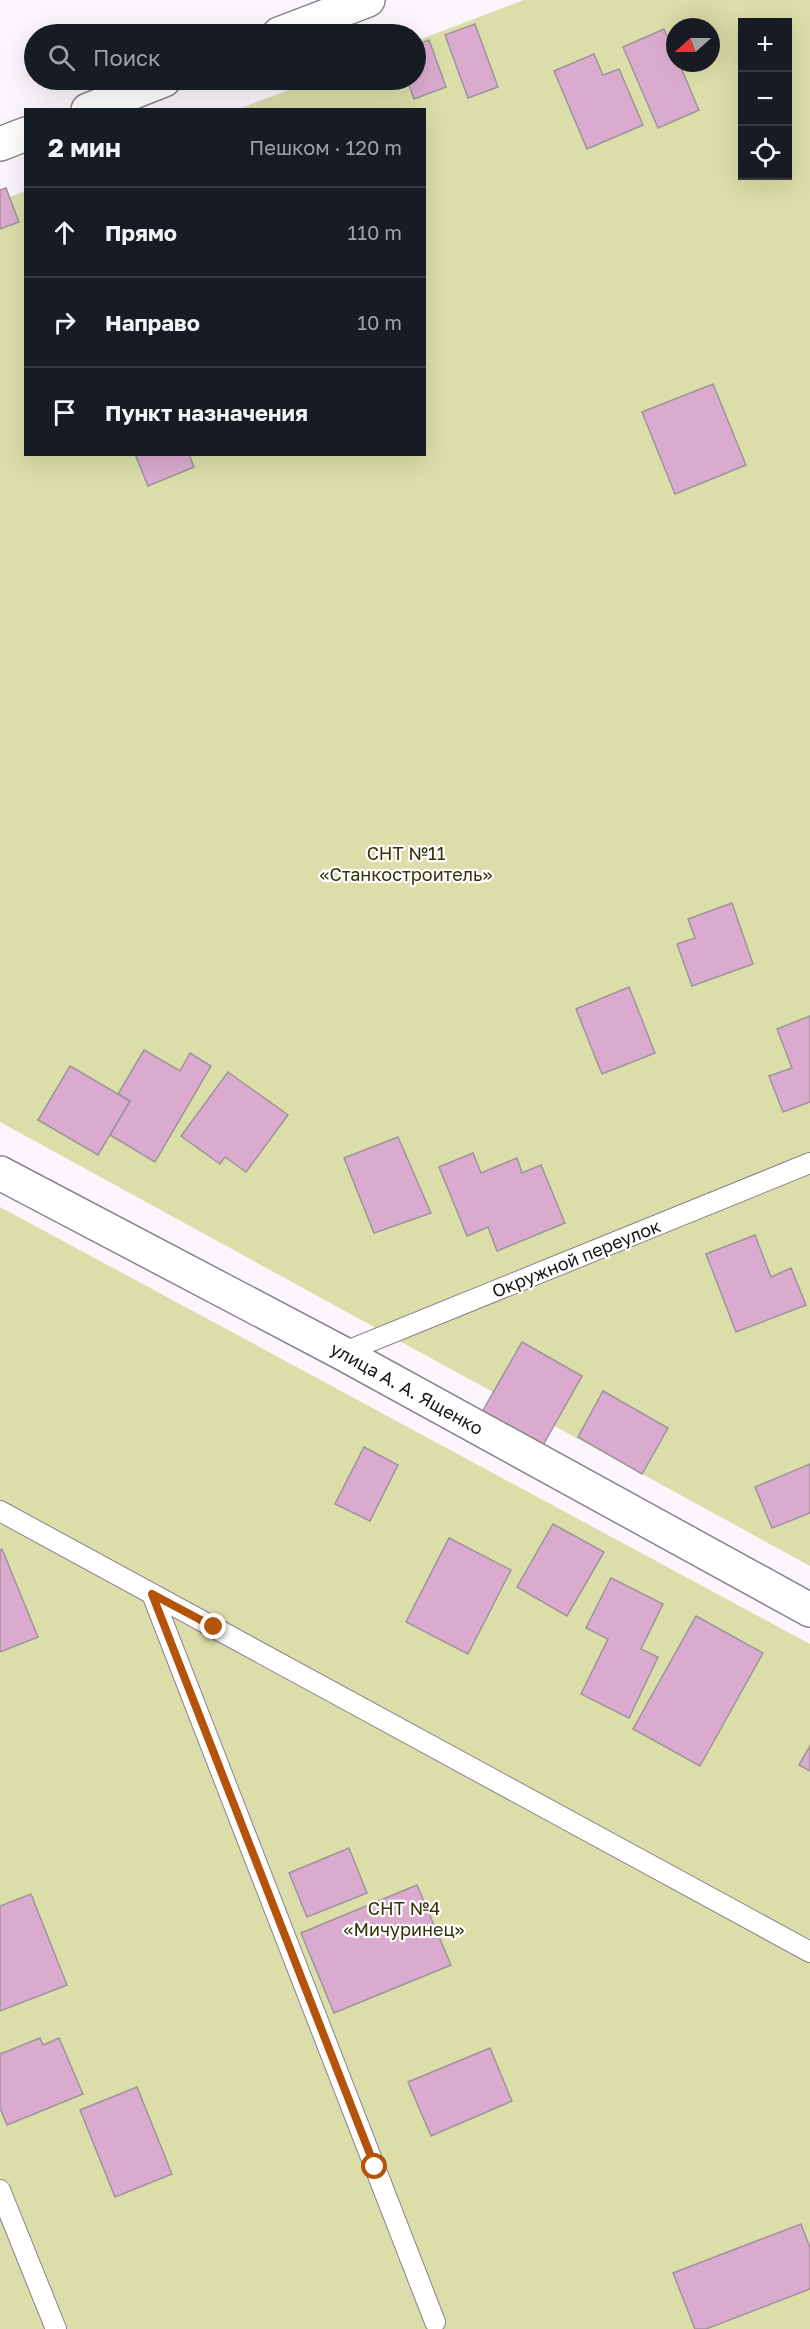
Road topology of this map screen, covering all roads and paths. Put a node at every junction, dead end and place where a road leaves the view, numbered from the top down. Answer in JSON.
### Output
{"nodes":[{"id":1,"x":368,"y":0,"type":"edge"},
{"id":2,"x":305,"y":24,"type":"edge"},
{"id":3,"x":139,"y":90,"type":"edge"},
{"id":4,"x":93,"y":108,"type":"edge"},
{"id":5,"x":24,"y":135,"type":"edge"},
{"id":6,"x":0,"y":144,"type":"edge"},
{"id":7,"x":810,"y":1163,"type":"edge"},
{"id":8,"x":0,"y":1173,"type":"edge"},
{"id":9,"x":342,"y":1353,"type":"junction"},
{"id":10,"x":0,"y":1511,"type":"edge"},
{"id":11,"x":152,"y":1594,"type":"junction"},
{"id":12,"x":810,"y":1610,"type":"edge"},
{"id":13,"x":810,"y":1952,"type":"edge"},
{"id":14,"x":0,"y":2190,"type":"edge"},
{"id":15,"x":435,"y":2322,"type":"dead end"},
{"id":16,"x":56,"y":2329,"type":"edge"}],
"edges":[{"from":1,"to":2,"type":"street"},
{"from":3,"to":4,"type":"street"},
{"from":5,"to":6,"type":"street"},
{"from":7,"to":9,"type":"lane","name":"Окружной переулок"},
{"from":8,"to":9,"type":"street","name":"улица А. А. Ященко"},
{"from":9,"to":12,"type":"street","name":"улица А. А. Ященко"},
{"from":10,"to":11,"type":"lane"},
{"from":11,"to":13,"type":"lane"},
{"from":11,"to":15,"type":"lane"},
{"from":14,"to":16,"type":"lane"}]}
